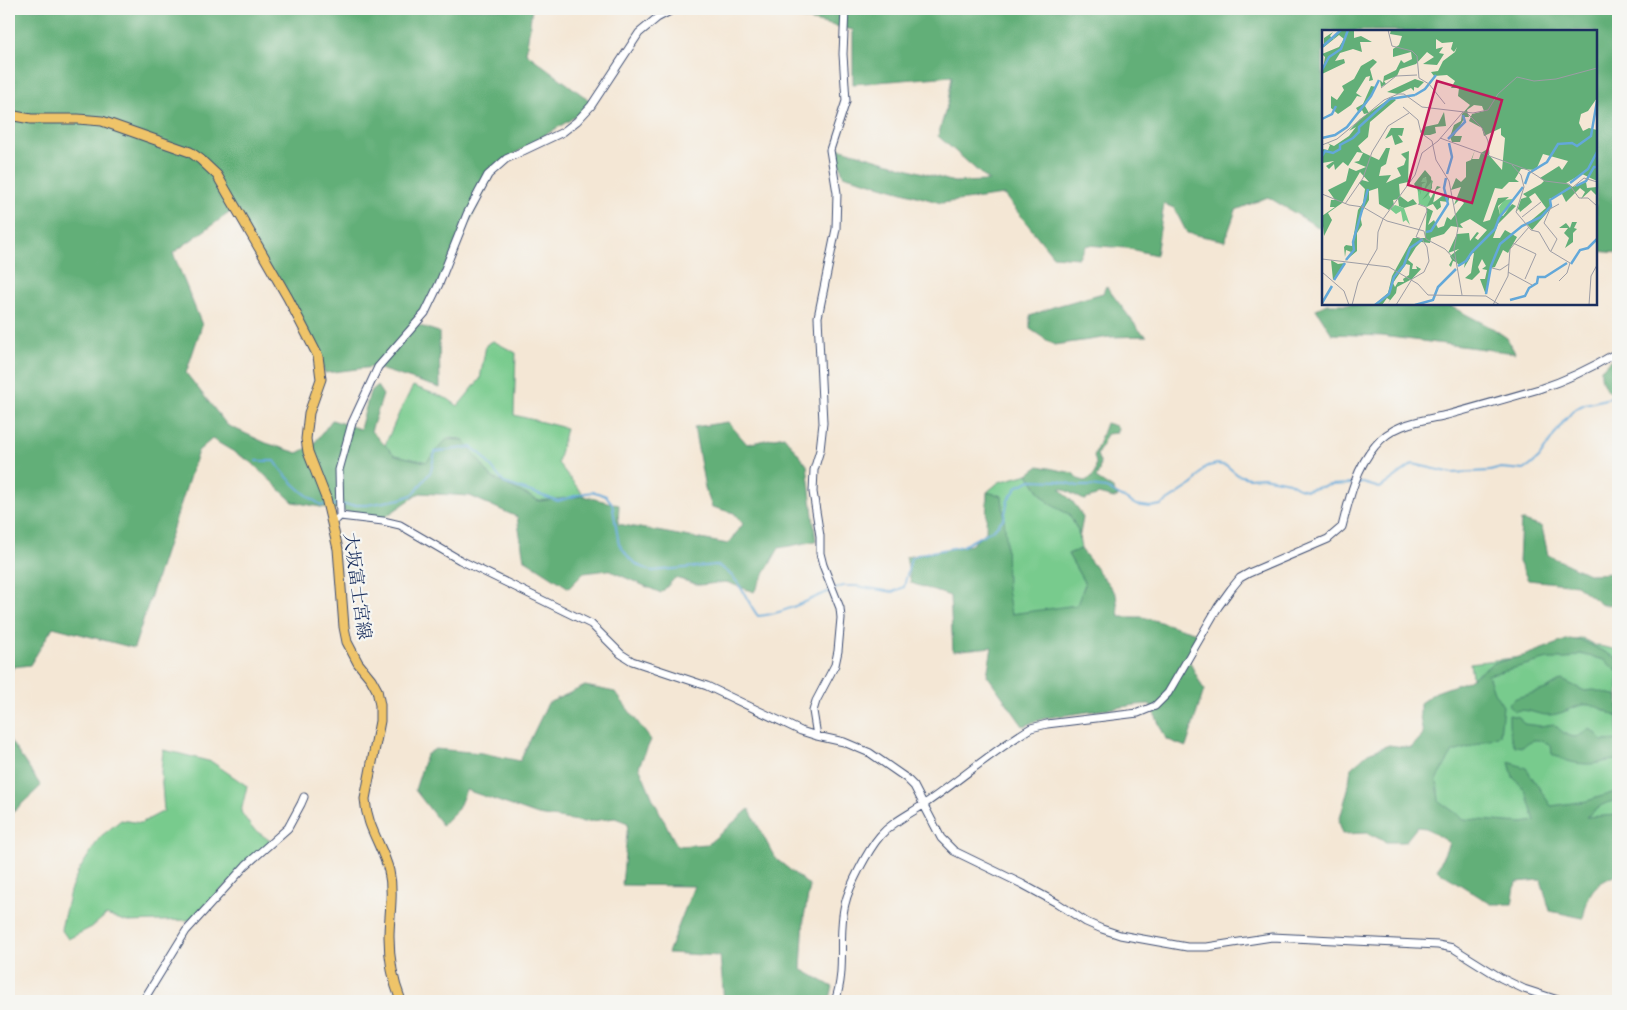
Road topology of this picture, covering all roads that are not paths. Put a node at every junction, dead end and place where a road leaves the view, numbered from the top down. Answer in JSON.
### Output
{"nodes":[{"id":1,"x":674,"y":9,"type":"edge"},
{"id":2,"x":845,"y":9,"type":"edge"},
{"id":3,"x":9,"y":115,"type":"edge"},
{"id":4,"x":1618,"y":352,"type":"edge"},
{"id":5,"x":340,"y":514,"type":"junction"},
{"id":6,"x":331,"y":518,"type":"junction"},
{"id":7,"x":817,"y":736,"type":"junction"},
{"id":8,"x":304,"y":797,"type":"dead end"},
{"id":9,"x":925,"y":804,"type":"junction"},
{"id":10,"x":143,"y":1001,"type":"edge"},
{"id":11,"x":400,"y":1001,"type":"edge"},
{"id":12,"x":835,"y":1001,"type":"edge"},
{"id":13,"x":1561,"y":1001,"type":"edge"}],
"edges":[{"from":1,"to":5,"type":"street"},
{"from":2,"to":7,"type":"street"},
{"from":3,"to":6,"type":"main road","name":"大坂富士宮線"},
{"from":4,"to":9,"type":"street"},
{"from":5,"to":6,"type":"street"},
{"from":5,"to":7,"type":"street"},
{"from":6,"to":11,"type":"main road","name":"大坂富士宮線"},
{"from":7,"to":9,"type":"street"},
{"from":8,"to":10,"type":"street"},
{"from":9,"to":12,"type":"street"},
{"from":9,"to":13,"type":"street"}]}
